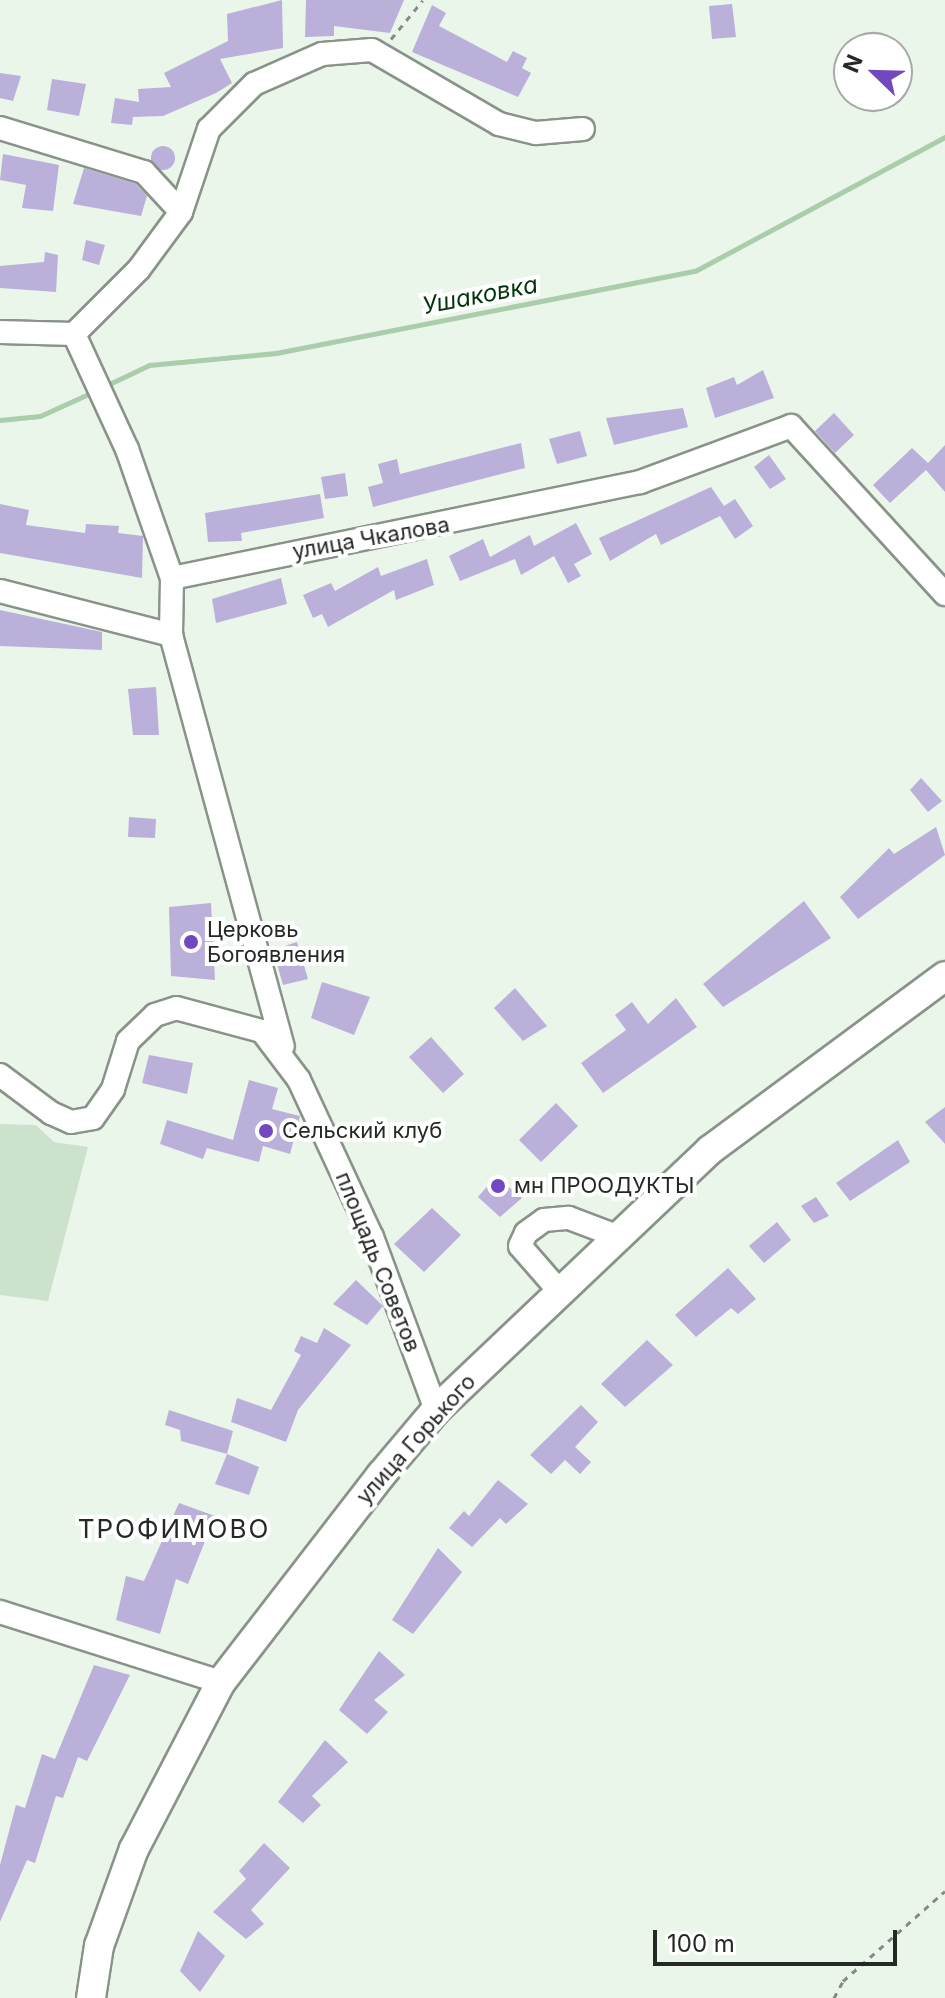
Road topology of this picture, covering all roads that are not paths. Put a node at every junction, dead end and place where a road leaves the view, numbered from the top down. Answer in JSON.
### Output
{"nodes":[{"id":1,"x":0,"y":128,"type":"edge"},
{"id":2,"x":583,"y":129,"type":"dead end"},
{"id":3,"x":181,"y":212,"type":"junction"},
{"id":4,"x":0,"y":332,"type":"edge"},
{"id":5,"x":74,"y":334,"type":"junction"},
{"id":6,"x":172,"y":578,"type":"junction"},
{"id":7,"x":0,"y":591,"type":"edge"},
{"id":8,"x":945,"y":594,"type":"edge"},
{"id":9,"x":171,"y":635,"type":"junction"},
{"id":10,"x":945,"y":976,"type":"edge"},
{"id":11,"x":0,"y":1075,"type":"edge"},
{"id":12,"x":299,"y":1080,"type":"junction"},
{"id":13,"x":619,"y":1237,"type":"junction"},
{"id":14,"x":561,"y":1293,"type":"junction"},
{"id":15,"x":436,"y":1410,"type":"junction"},
{"id":16,"x":0,"y":1612,"type":"edge"},
{"id":17,"x":221,"y":1682,"type":"junction"},
{"id":18,"x":91,"y":1998,"type":"edge"}],
"edges":[{"from":1,"to":3,"type":"street"},
{"from":2,"to":3,"type":"street"},
{"from":3,"to":5,"type":"street"},
{"from":4,"to":5,"type":"street"},
{"from":5,"to":6,"type":"street"},
{"from":6,"to":8,"type":"street","name":"улица Чкалова"},
{"from":6,"to":9,"type":"street"},
{"from":7,"to":9,"type":"street"},
{"from":9,"to":12,"type":"street"},
{"from":10,"to":13,"type":"main road","name":"улица Горького"},
{"from":11,"to":12,"type":"street","name":"площадь Советов"},
{"from":12,"to":15,"type":"street","name":"площадь Советов"},
{"from":13,"to":14,"type":"main road","name":"улица Горького"},
{"from":13,"to":14,"type":"street"},
{"from":14,"to":15,"type":"main road","name":"улица Горького"},
{"from":15,"to":17,"type":"main road","name":"улица Горького"},
{"from":16,"to":17,"type":"street"},
{"from":17,"to":18,"type":"main road","name":"улица Горького"}]}
